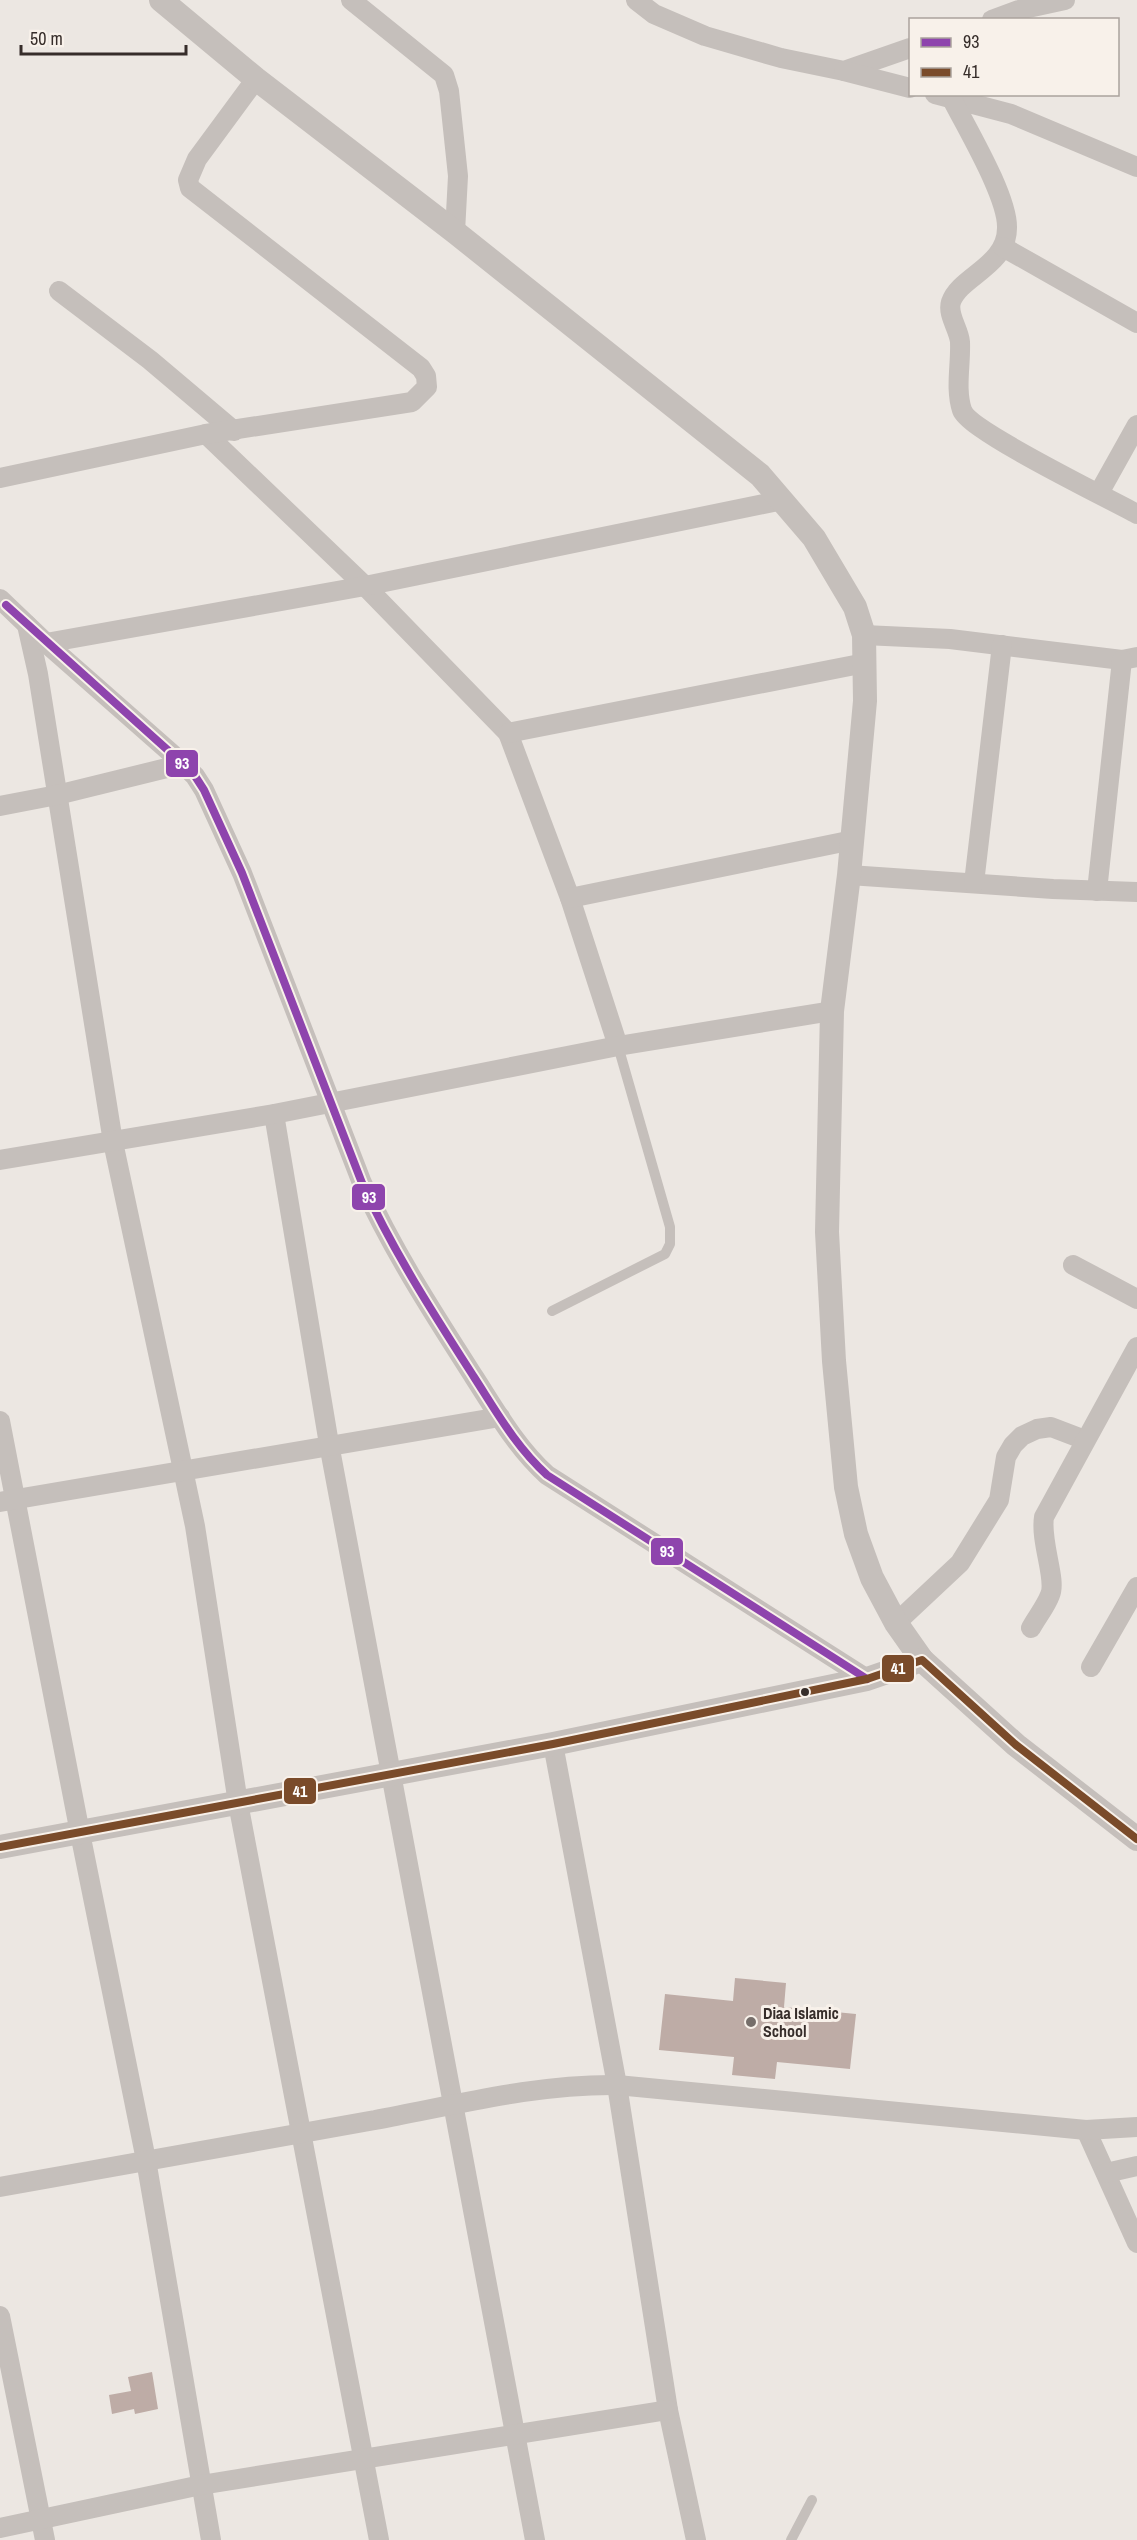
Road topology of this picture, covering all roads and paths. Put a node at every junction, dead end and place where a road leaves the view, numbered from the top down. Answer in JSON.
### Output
{"nodes":[{"id":1,"x":161,"y":0,"type":"edge"},
{"id":2,"x":351,"y":0,"type":"edge"},
{"id":3,"x":636,"y":0,"type":"edge"},
{"id":4,"x":1065,"y":0,"type":"edge"},
{"id":5,"x":997,"y":18,"type":"edge"},
{"id":6,"x":909,"y":48,"type":"edge"},
{"id":7,"x":844,"y":71,"type":"junction"},
{"id":8,"x":256,"y":79,"type":"junction"},
{"id":9,"x":909,"y":88,"type":"edge"},
{"id":10,"x":944,"y":97,"type":"edge"},
{"id":11,"x":1137,"y":167,"type":"edge"},
{"id":12,"x":455,"y":232,"type":"junction"},
{"id":13,"x":1003,"y":247,"type":"junction"},
{"id":14,"x":59,"y":291,"type":"dead end"},
{"id":15,"x":1137,"y":323,"type":"edge"},
{"id":16,"x":1137,"y":425,"type":"edge"},
{"id":17,"x":234,"y":431,"type":"junction"},
{"id":18,"x":206,"y":434,"type":"junction"},
{"id":19,"x":0,"y":478,"type":"edge"},
{"id":20,"x":1100,"y":493,"type":"junction"},
{"id":21,"x":783,"y":500,"type":"junction"},
{"id":22,"x":1137,"y":514,"type":"edge"},
{"id":23,"x":365,"y":586,"type":"junction"},
{"id":24,"x":0,"y":599,"type":"edge"},
{"id":25,"x":27,"y":625,"type":"junction"},
{"id":26,"x":864,"y":635,"type":"junction"},
{"id":27,"x":46,"y":643,"type":"junction"},
{"id":28,"x":1002,"y":645,"type":"junction"},
{"id":29,"x":1129,"y":658,"type":"edge"},
{"id":30,"x":865,"y":663,"type":"junction"},
{"id":31,"x":508,"y":733,"type":"junction"},
{"id":32,"x":183,"y":764,"type":"junction"},
{"id":33,"x":57,"y":795,"type":"junction"},
{"id":34,"x":0,"y":806,"type":"edge"},
{"id":35,"x":853,"y":840,"type":"junction"},
{"id":36,"x":849,"y":875,"type":"junction"},
{"id":37,"x":974,"y":883,"type":"junction"},
{"id":38,"x":1097,"y":891,"type":"junction"},
{"id":39,"x":1137,"y":892,"type":"edge"},
{"id":40,"x":570,"y":898,"type":"junction"},
{"id":41,"x":832,"y":1011,"type":"junction"},
{"id":42,"x":618,"y":1046,"type":"junction"},
{"id":43,"x":332,"y":1103,"type":"junction"},
{"id":44,"x":274,"y":1114,"type":"junction"},
{"id":45,"x":113,"y":1142,"type":"junction"},
{"id":46,"x":0,"y":1160,"type":"edge"},
{"id":47,"x":1073,"y":1265,"type":"dead end"},
{"id":48,"x":1137,"y":1299,"type":"edge"},
{"id":49,"x":552,"y":1311,"type":"dead end"},
{"id":50,"x":1137,"y":1347,"type":"edge"},
{"id":51,"x":500,"y":1417,"type":"junction"},
{"id":52,"x":0,"y":1421,"type":"edge"},
{"id":53,"x":1085,"y":1440,"type":"junction"},
{"id":54,"x":329,"y":1444,"type":"junction"},
{"id":55,"x":184,"y":1470,"type":"junction"},
{"id":56,"x":7,"y":1500,"type":"edge"},
{"id":57,"x":1137,"y":1587,"type":"edge"},
{"id":58,"x":896,"y":1623,"type":"junction"},
{"id":59,"x":1031,"y":1628,"type":"dead end"},
{"id":60,"x":922,"y":1659,"type":"junction"},
{"id":61,"x":1091,"y":1667,"type":"dead end"},
{"id":62,"x":867,"y":1679,"type":"junction"},
{"id":63,"x":553,"y":1744,"type":"junction"},
{"id":64,"x":391,"y":1773,"type":"junction"},
{"id":65,"x":238,"y":1803,"type":"junction"},
{"id":66,"x":80,"y":1833,"type":"junction"},
{"id":67,"x":1137,"y":1839,"type":"edge"},
{"id":68,"x":0,"y":1847,"type":"edge"},
{"id":69,"x":617,"y":2085,"type":"junction"},
{"id":70,"x":453,"y":2106,"type":"junction"},
{"id":71,"x":1137,"y":2127,"type":"edge"},
{"id":72,"x":1086,"y":2130,"type":"junction"},
{"id":73,"x":301,"y":2133,"type":"junction"},
{"id":74,"x":146,"y":2160,"type":"junction"},
{"id":75,"x":1137,"y":2166,"type":"edge"},
{"id":76,"x":1106,"y":2173,"type":"junction"},
{"id":77,"x":0,"y":2187,"type":"edge"},
{"id":78,"x":1137,"y":2243,"type":"edge"},
{"id":79,"x":0,"y":2316,"type":"edge"},
{"id":80,"x":668,"y":2410,"type":"junction"},
{"id":81,"x":516,"y":2434,"type":"junction"},
{"id":82,"x":363,"y":2460,"type":"junction"},
{"id":83,"x":201,"y":2486,"type":"junction"},
{"id":84,"x":812,"y":2500,"type":"dead end"},
{"id":85,"x":0,"y":2528,"type":"edge"},
{"id":86,"x":43,"y":2530,"type":"edge"},
{"id":87,"x":211,"y":2540,"type":"edge"},
{"id":88,"x":379,"y":2540,"type":"edge"},
{"id":89,"x":535,"y":2540,"type":"edge"},
{"id":90,"x":696,"y":2540,"type":"edge"},
{"id":91,"x":791,"y":2540,"type":"edge"}],
"edges":[{"from":1,"to":8,"type":"street"},
{"from":2,"to":12,"type":"street"},
{"from":3,"to":7,"type":"street"},
{"from":4,"to":5,"type":"street"},
{"from":6,"to":7,"type":"street"},
{"from":7,"to":9,"type":"street"},
{"from":8,"to":12,"type":"street"},
{"from":8,"to":17,"type":"street"},
{"from":10,"to":11,"type":"street"},
{"from":10,"to":13,"type":"street"},
{"from":12,"to":21,"type":"street"},
{"from":13,"to":15,"type":"street"},
{"from":13,"to":20,"type":"street"},
{"from":14,"to":17,"type":"street"},
{"from":16,"to":20,"type":"street"},
{"from":17,"to":18,"type":"street"},
{"from":18,"to":19,"type":"street"},
{"from":18,"to":23,"type":"street"},
{"from":20,"to":22,"type":"street"},
{"from":21,"to":23,"type":"street"},
{"from":21,"to":26,"type":"street"},
{"from":23,"to":27,"type":"street"},
{"from":23,"to":31,"type":"street"},
{"from":24,"to":25,"type":"street"},
{"from":25,"to":27,"type":"street"},
{"from":25,"to":33,"type":"street"},
{"from":26,"to":28,"type":"street"},
{"from":26,"to":30,"type":"street"},
{"from":27,"to":32,"type":"street"},
{"from":28,"to":29,"type":"street"},
{"from":28,"to":37,"type":"street"},
{"from":29,"to":38,"type":"street"},
{"from":30,"to":31,"type":"street"},
{"from":30,"to":35,"type":"street"},
{"from":31,"to":40,"type":"street"},
{"from":32,"to":33,"type":"street"},
{"from":32,"to":43,"type":"street"},
{"from":33,"to":34,"type":"street"},
{"from":33,"to":45,"type":"street"},
{"from":35,"to":36,"type":"street"},
{"from":35,"to":40,"type":"street"},
{"from":36,"to":37,"type":"street"},
{"from":36,"to":41,"type":"street"},
{"from":37,"to":38,"type":"street"},
{"from":38,"to":39,"type":"street"},
{"from":40,"to":42,"type":"street"},
{"from":41,"to":42,"type":"street"},
{"from":41,"to":58,"type":"street"},
{"from":42,"to":43,"type":"street"},
{"from":42,"to":49,"type":"lane"},
{"from":43,"to":44,"type":"street"},
{"from":43,"to":51,"type":"street"},
{"from":44,"to":45,"type":"street"},
{"from":44,"to":54,"type":"street"},
{"from":45,"to":46,"type":"street"},
{"from":45,"to":55,"type":"street"},
{"from":47,"to":48,"type":"street"},
{"from":50,"to":53,"type":"street"},
{"from":51,"to":54,"type":"street"},
{"from":51,"to":62,"type":"street"},
{"from":52,"to":56,"type":"street"},
{"from":53,"to":58,"type":"street"},
{"from":53,"to":59,"type":"street"},
{"from":54,"to":55,"type":"street"},
{"from":54,"to":64,"type":"street"},
{"from":55,"to":56,"type":"street"},
{"from":55,"to":65,"type":"street"},
{"from":56,"to":66,"type":"street"},
{"from":57,"to":61,"type":"street"},
{"from":58,"to":60,"type":"street"},
{"from":60,"to":62,"type":"street"},
{"from":60,"to":67,"type":"street"},
{"from":62,"to":63,"type":"street"},
{"from":63,"to":64,"type":"street"},
{"from":63,"to":69,"type":"street"},
{"from":64,"to":65,"type":"street"},
{"from":64,"to":70,"type":"street"},
{"from":65,"to":66,"type":"street"},
{"from":65,"to":73,"type":"street"},
{"from":66,"to":68,"type":"street"},
{"from":66,"to":74,"type":"street"},
{"from":69,"to":70,"type":"street"},
{"from":69,"to":72,"type":"street"},
{"from":69,"to":80,"type":"street"},
{"from":70,"to":73,"type":"street"},
{"from":70,"to":81,"type":"street"},
{"from":71,"to":72,"type":"street"},
{"from":72,"to":76,"type":"street"},
{"from":73,"to":74,"type":"street"},
{"from":73,"to":82,"type":"street"},
{"from":74,"to":77,"type":"street"},
{"from":74,"to":83,"type":"street"},
{"from":75,"to":76,"type":"street"},
{"from":76,"to":78,"type":"street"},
{"from":79,"to":86,"type":"street"},
{"from":80,"to":81,"type":"street"},
{"from":80,"to":90,"type":"street"},
{"from":81,"to":82,"type":"street"},
{"from":81,"to":89,"type":"street"},
{"from":82,"to":83,"type":"street"},
{"from":82,"to":88,"type":"street"},
{"from":83,"to":86,"type":"street"},
{"from":83,"to":87,"type":"street"},
{"from":84,"to":91,"type":"lane"},
{"from":85,"to":86,"type":"street"}]}
